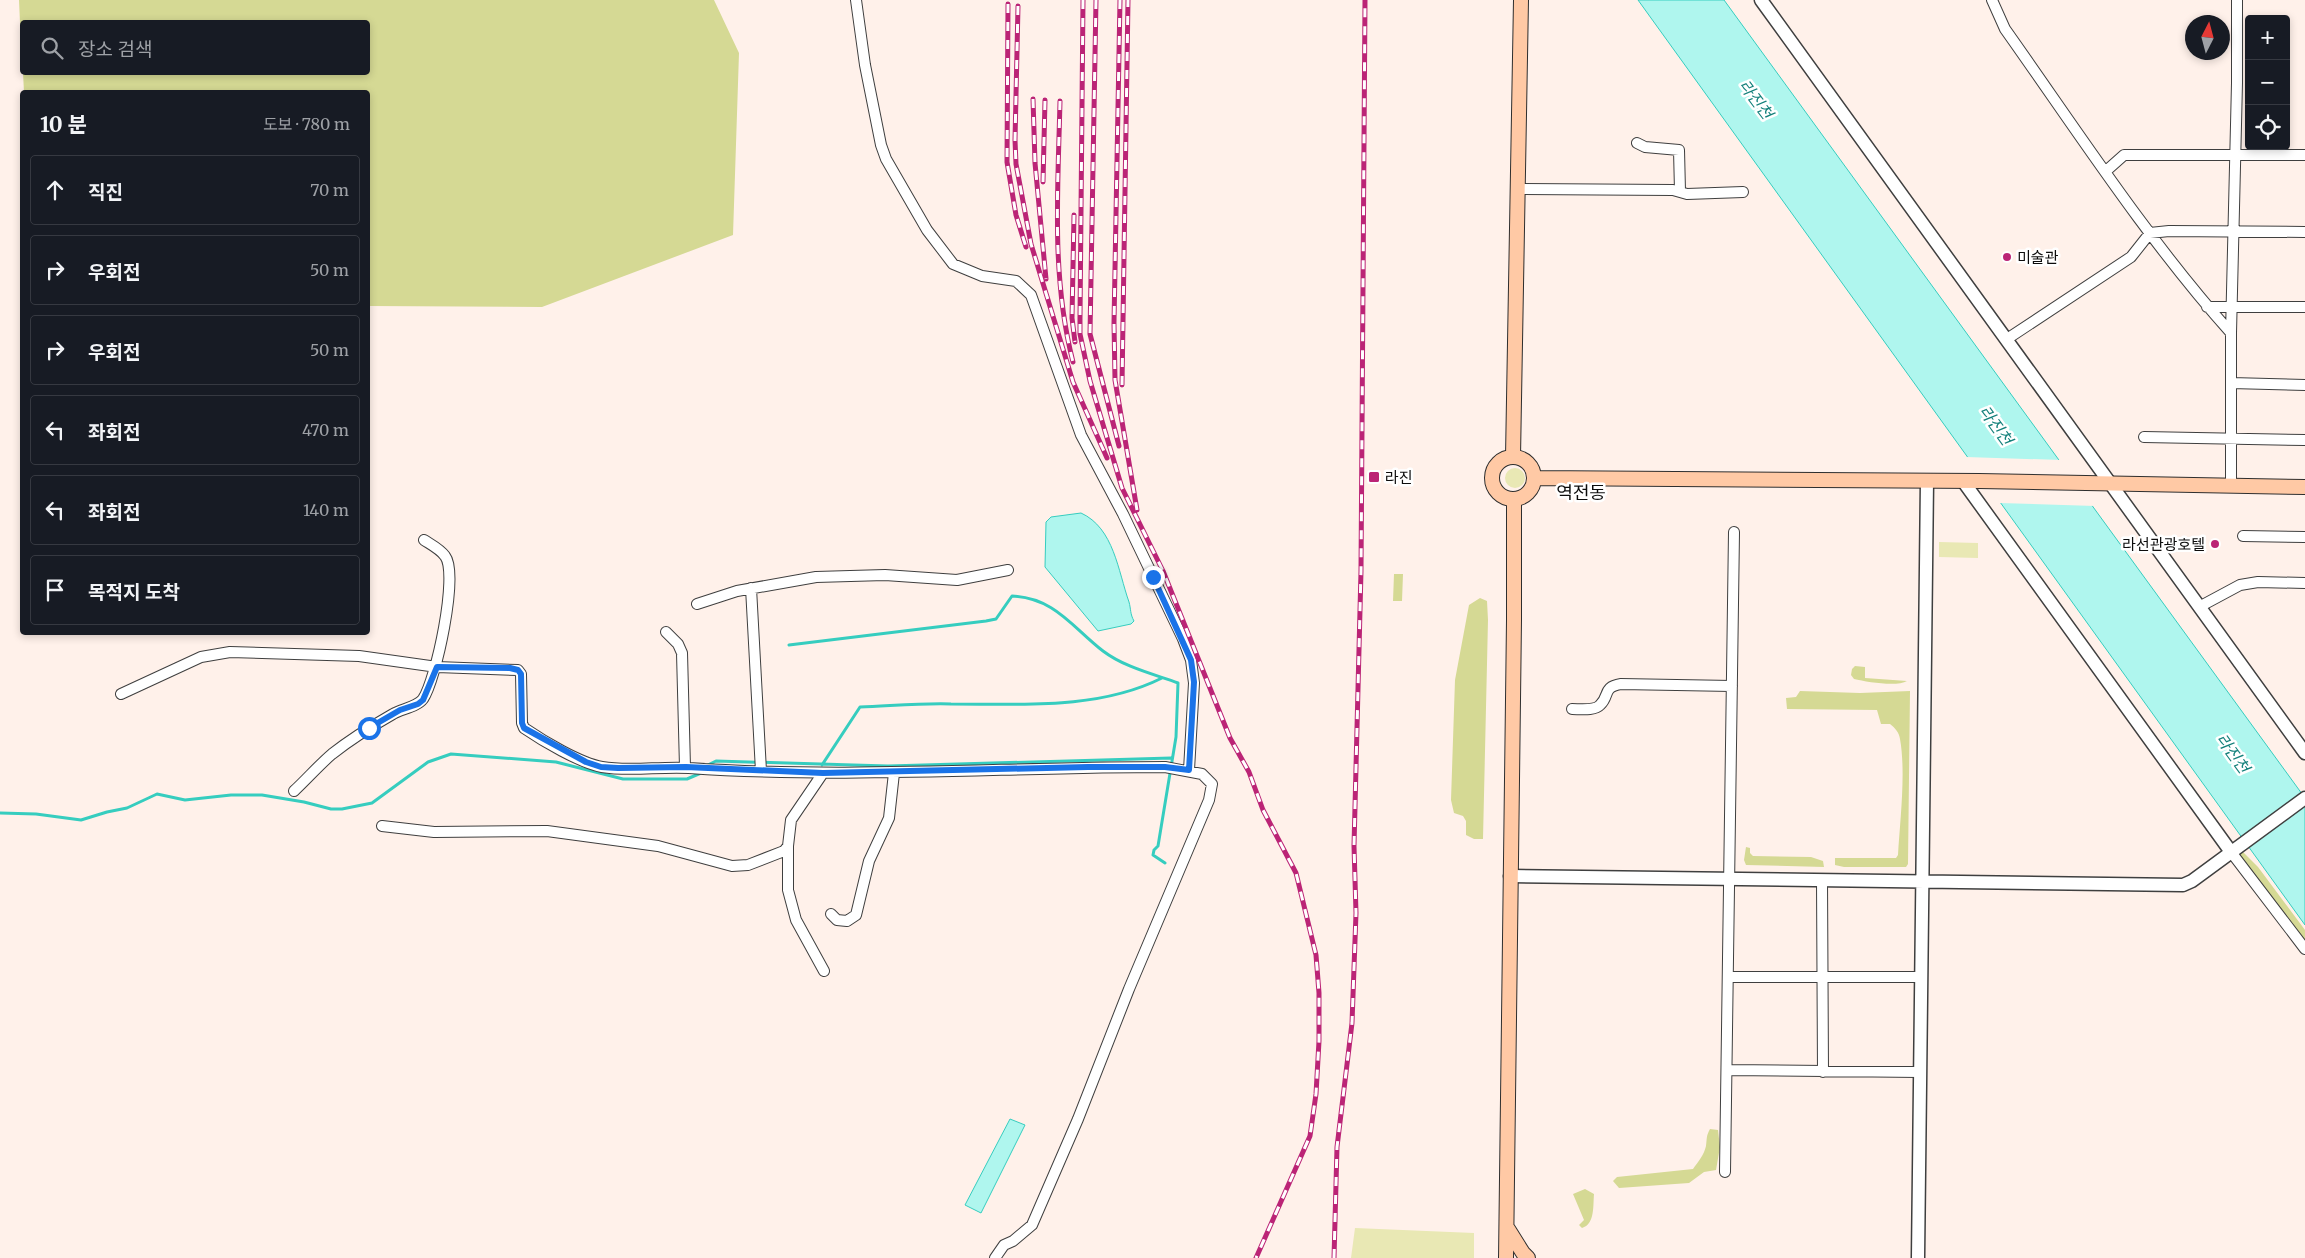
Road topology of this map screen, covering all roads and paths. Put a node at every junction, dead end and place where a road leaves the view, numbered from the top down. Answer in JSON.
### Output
{"nodes":[{"id":1,"x":856,"y":0,"type":"edge"},
{"id":2,"x":1521,"y":0,"type":"edge"},
{"id":3,"x":1761,"y":0,"type":"edge"},
{"id":4,"x":1992,"y":0,"type":"edge"},
{"id":5,"x":2236,"y":0,"type":"edge"},
{"id":6,"x":1637,"y":143,"type":"dead end"},
{"id":7,"x":2305,"y":155,"type":"edge"},
{"id":8,"x":2235,"y":156,"type":"junction"},
{"id":9,"x":2106,"y":171,"type":"junction"},
{"id":10,"x":1518,"y":189,"type":"junction"},
{"id":11,"x":1680,"y":192,"type":"junction"},
{"id":12,"x":1743,"y":192,"type":"dead end"},
{"id":13,"x":2234,"y":231,"type":"junction"},
{"id":14,"x":2305,"y":232,"type":"edge"},
{"id":15,"x":2150,"y":233,"type":"junction"},
{"id":16,"x":2207,"y":307,"type":"junction"},
{"id":17,"x":2305,"y":307,"type":"edge"},
{"id":18,"x":2232,"y":308,"type":"junction"},
{"id":19,"x":2231,"y":333,"type":"junction"},
{"id":20,"x":2007,"y":339,"type":"junction"},
{"id":21,"x":2231,"y":383,"type":"junction"},
{"id":22,"x":2305,"y":385,"type":"edge"},
{"id":23,"x":2144,"y":437,"type":"dead end"},
{"id":24,"x":2231,"y":438,"type":"junction"},
{"id":25,"x":2305,"y":440,"type":"edge"},
{"id":26,"x":1513,"y":457,"type":"junction"},
{"id":27,"x":1535,"y":478,"type":"junction"},
{"id":28,"x":1927,"y":481,"type":"junction"},
{"id":29,"x":1963,"y":481,"type":"junction"},
{"id":30,"x":2111,"y":483,"type":"junction"},
{"id":31,"x":2231,"y":486,"type":"junction"},
{"id":32,"x":2305,"y":487,"type":"edge"},
{"id":33,"x":1514,"y":500,"type":"junction"},
{"id":34,"x":1734,"y":532,"type":"dead end"},
{"id":35,"x":2243,"y":536,"type":"dead end"},
{"id":36,"x":2305,"y":537,"type":"edge"},
{"id":37,"x":424,"y":540,"type":"dead end"},
{"id":38,"x":1008,"y":570,"type":"dead end"},
{"id":39,"x":2305,"y":584,"type":"edge"},
{"id":40,"x":751,"y":588,"type":"junction"},
{"id":41,"x":697,"y":604,"type":"dead end"},
{"id":42,"x":2199,"y":607,"type":"junction"},
{"id":43,"x":666,"y":632,"type":"dead end"},
{"id":44,"x":437,"y":667,"type":"junction"},
{"id":45,"x":1732,"y":686,"type":"junction"},
{"id":46,"x":121,"y":694,"type":"dead end"},
{"id":47,"x":1572,"y":709,"type":"dead end"},
{"id":48,"x":2305,"y":753,"type":"edge"},
{"id":49,"x":686,"y":767,"type":"junction"},
{"id":50,"x":1189,"y":770,"type":"junction"},
{"id":51,"x":761,"y":771,"type":"junction"},
{"id":52,"x":823,"y":773,"type":"junction"},
{"id":53,"x":894,"y":773,"type":"junction"},
{"id":54,"x":294,"y":791,"type":"dead end"},
{"id":55,"x":2305,"y":798,"type":"edge"},
{"id":56,"x":382,"y":826,"type":"dead end"},
{"id":57,"x":788,"y":846,"type":"junction"},
{"id":58,"x":2231,"y":852,"type":"junction"},
{"id":59,"x":1510,"y":876,"type":"junction"},
{"id":60,"x":1729,"y":878,"type":"junction"},
{"id":61,"x":1822,"y":880,"type":"junction"},
{"id":62,"x":1922,"y":881,"type":"junction"},
{"id":63,"x":831,"y":914,"type":"dead end"},
{"id":64,"x":2305,"y":949,"type":"edge"},
{"id":65,"x":824,"y":971,"type":"dead end"},
{"id":66,"x":1921,"y":976,"type":"junction"},
{"id":67,"x":1728,"y":977,"type":"junction"},
{"id":68,"x":1822,"y":978,"type":"junction"},
{"id":69,"x":1727,"y":1070,"type":"junction"},
{"id":70,"x":1823,"y":1072,"type":"junction"},
{"id":71,"x":1920,"y":1072,"type":"junction"},
{"id":72,"x":1725,"y":1172,"type":"dead end"},
{"id":73,"x":1508,"y":1229,"type":"junction"},
{"id":74,"x":995,"y":1258,"type":"edge"},
{"id":75,"x":1506,"y":1258,"type":"edge"},
{"id":76,"x":1528,"y":1258,"type":"edge"},
{"id":77,"x":1918,"y":1258,"type":"edge"}],
"edges":[{"from":1,"to":50,"type":"street"},
{"from":2,"to":10,"type":"main road"},
{"from":3,"to":20,"type":"street"},
{"from":4,"to":9,"type":"street"},
{"from":5,"to":8,"type":"street"},
{"from":6,"to":11,"type":"street"},
{"from":7,"to":8,"type":"street"},
{"from":8,"to":9,"type":"street"},
{"from":8,"to":13,"type":"street"},
{"from":9,"to":15,"type":"street"},
{"from":10,"to":11,"type":"street"},
{"from":10,"to":26,"type":"main road"},
{"from":11,"to":12,"type":"street"},
{"from":13,"to":14,"type":"street"},
{"from":13,"to":15,"type":"street"},
{"from":13,"to":18,"type":"street"},
{"from":15,"to":16,"type":"street"},
{"from":15,"to":20,"type":"street"},
{"from":16,"to":18,"type":"street"},
{"from":16,"to":19,"type":"street"},
{"from":17,"to":18,"type":"street"},
{"from":18,"to":19,"type":"street"},
{"from":19,"to":21,"type":"street"},
{"from":20,"to":30,"type":"street"},
{"from":21,"to":22,"type":"street"},
{"from":21,"to":24,"type":"street"},
{"from":23,"to":24,"type":"street"},
{"from":24,"to":25,"type":"street"},
{"from":24,"to":31,"type":"street"},
{"from":26,"to":27,"type":"main road"},
{"from":26,"to":33,"type":"main road"},
{"from":27,"to":28,"type":"main road"},
{"from":27,"to":33,"type":"main road"},
{"from":28,"to":29,"type":"main road"},
{"from":28,"to":62,"type":"street"},
{"from":29,"to":30,"type":"main road"},
{"from":29,"to":58,"type":"street"},
{"from":30,"to":31,"type":"main road"},
{"from":30,"to":42,"type":"street"},
{"from":31,"to":32,"type":"main road"},
{"from":33,"to":59,"type":"main road"},
{"from":34,"to":45,"type":"street"},
{"from":35,"to":36,"type":"street"},
{"from":37,"to":44,"type":"street"},
{"from":38,"to":40,"type":"street"},
{"from":39,"to":42,"type":"street"},
{"from":40,"to":41,"type":"street"},
{"from":40,"to":51,"type":"street"},
{"from":42,"to":48,"type":"street"},
{"from":43,"to":49,"type":"street"},
{"from":44,"to":46,"type":"street"},
{"from":44,"to":49,"type":"street"},
{"from":44,"to":54,"type":"street"},
{"from":45,"to":47,"type":"street"},
{"from":45,"to":60,"type":"street"},
{"from":49,"to":51,"type":"street"},
{"from":50,"to":53,"type":"street"},
{"from":50,"to":74,"type":"street"},
{"from":51,"to":52,"type":"street"},
{"from":52,"to":53,"type":"street"},
{"from":52,"to":57,"type":"street"},
{"from":53,"to":63,"type":"street"},
{"from":55,"to":58,"type":"street"},
{"from":56,"to":57,"type":"street"},
{"from":57,"to":65,"type":"street"},
{"from":58,"to":62,"type":"street"},
{"from":58,"to":64,"type":"street"},
{"from":59,"to":60,"type":"street"},
{"from":59,"to":73,"type":"main road"},
{"from":60,"to":61,"type":"street"},
{"from":60,"to":67,"type":"street"},
{"from":61,"to":62,"type":"street"},
{"from":61,"to":68,"type":"street"},
{"from":62,"to":66,"type":"street"},
{"from":66,"to":68,"type":"street"},
{"from":66,"to":71,"type":"street"},
{"from":67,"to":68,"type":"street"},
{"from":67,"to":69,"type":"street"},
{"from":68,"to":70,"type":"street"},
{"from":69,"to":70,"type":"street"},
{"from":69,"to":72,"type":"street"},
{"from":70,"to":71,"type":"street"},
{"from":71,"to":77,"type":"street"},
{"from":73,"to":75,"type":"main road"},
{"from":73,"to":76,"type":"main road"}]}
